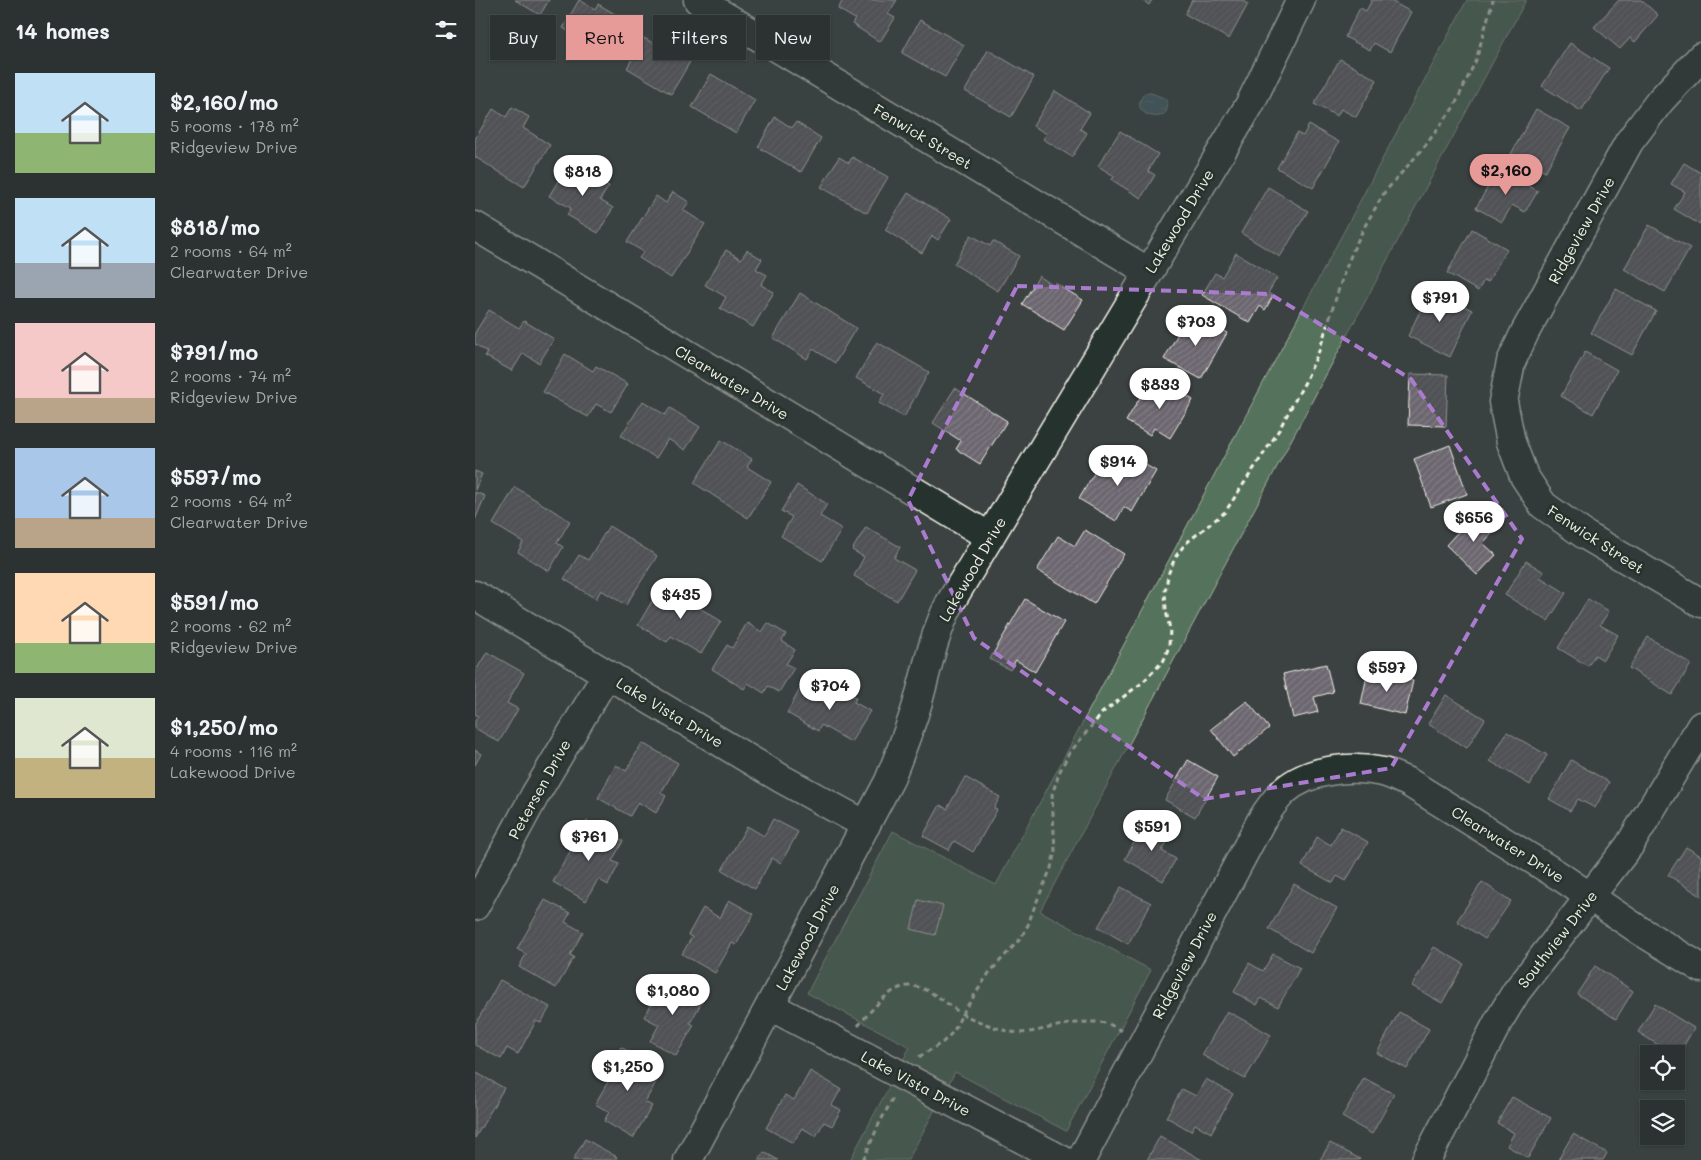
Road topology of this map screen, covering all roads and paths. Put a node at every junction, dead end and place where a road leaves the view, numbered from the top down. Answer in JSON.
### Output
{"nodes":[{"id":1,"x":698,"y":0,"type":"edge"},
{"id":2,"x":1301,"y":0,"type":"edge"},
{"id":3,"x":1493,"y":0,"type":"edge"},
{"id":4,"x":1701,"y":57,"type":"edge"},
{"id":5,"x":475,"y":226,"type":"edge"},
{"id":6,"x":1149,"y":272,"type":"junction"},
{"id":7,"x":1506,"y":423,"type":"joint"},
{"id":8,"x":990,"y":537,"type":"junction"},
{"id":9,"x":475,"y":595,"type":"edge"},
{"id":10,"x":1701,"y":604,"type":"edge"},
{"id":11,"x":607,"y":674,"type":"junction"},
{"id":12,"x":1701,"y":726,"type":"edge"},
{"id":13,"x":1300,"y":780,"type":"joint"},
{"id":14,"x":866,"y":825,"type":"junction"},
{"id":15,"x":1590,"y":897,"type":"junction"},
{"id":16,"x":475,"y":906,"type":"edge"},
{"id":17,"x":1701,"y":968,"type":"edge"},
{"id":18,"x":770,"y":1006,"type":"junction"},
{"id":19,"x":962,"y":1014,"type":"junction"},
{"id":20,"x":858,"y":1027,"type":"dead end"},
{"id":21,"x":1127,"y":1034,"type":"dead end"},
{"id":22,"x":915,"y":1059,"type":"dead end"},
{"id":23,"x":895,"y":1093,"type":"dead end"},
{"id":24,"x":688,"y":1160,"type":"edge"},
{"id":25,"x":863,"y":1160,"type":"edge"},
{"id":26,"x":1062,"y":1160,"type":"edge"},
{"id":27,"x":1081,"y":1160,"type":"edge"},
{"id":28,"x":1426,"y":1160,"type":"edge"}],
"edges":[{"from":1,"to":6,"type":"street","name":"Fenwick Street"},
{"from":2,"to":6,"type":"street","name":"Lakewood Drive"},
{"from":3,"to":19,"type":"path"},
{"from":4,"to":7,"type":"street","name":"Ridgeview Drive"},
{"from":5,"to":8,"type":"street","name":"Clearwater Drive"},
{"from":6,"to":8,"type":"street","name":"Lakewood Drive"},
{"from":7,"to":10,"type":"street","name":"Fenwick Street"},
{"from":8,"to":14,"type":"street","name":"Lakewood Drive"},
{"from":9,"to":11,"type":"street","name":"Lake Vista Drive"},
{"from":11,"to":14,"type":"street","name":"Lake Vista Drive"},
{"from":11,"to":16,"type":"street","name":"Petersen Drive"},
{"from":12,"to":15,"type":"street","name":"Southview Drive"},
{"from":13,"to":15,"type":"street","name":"Clearwater Drive"},
{"from":13,"to":27,"type":"street","name":"Ridgeview Drive"},
{"from":14,"to":18,"type":"street","name":"Lakewood Drive"},
{"from":15,"to":17,"type":"street","name":"Clearwater Drive"},
{"from":15,"to":28,"type":"street","name":"Southview Drive"},
{"from":18,"to":24,"type":"street","name":"Lakewood Drive"},
{"from":18,"to":26,"type":"street","name":"Lake Vista Drive"},
{"from":19,"to":20,"type":"path"},
{"from":19,"to":21,"type":"path"},
{"from":19,"to":22,"type":"path"},
{"from":23,"to":25,"type":"path"}]}
